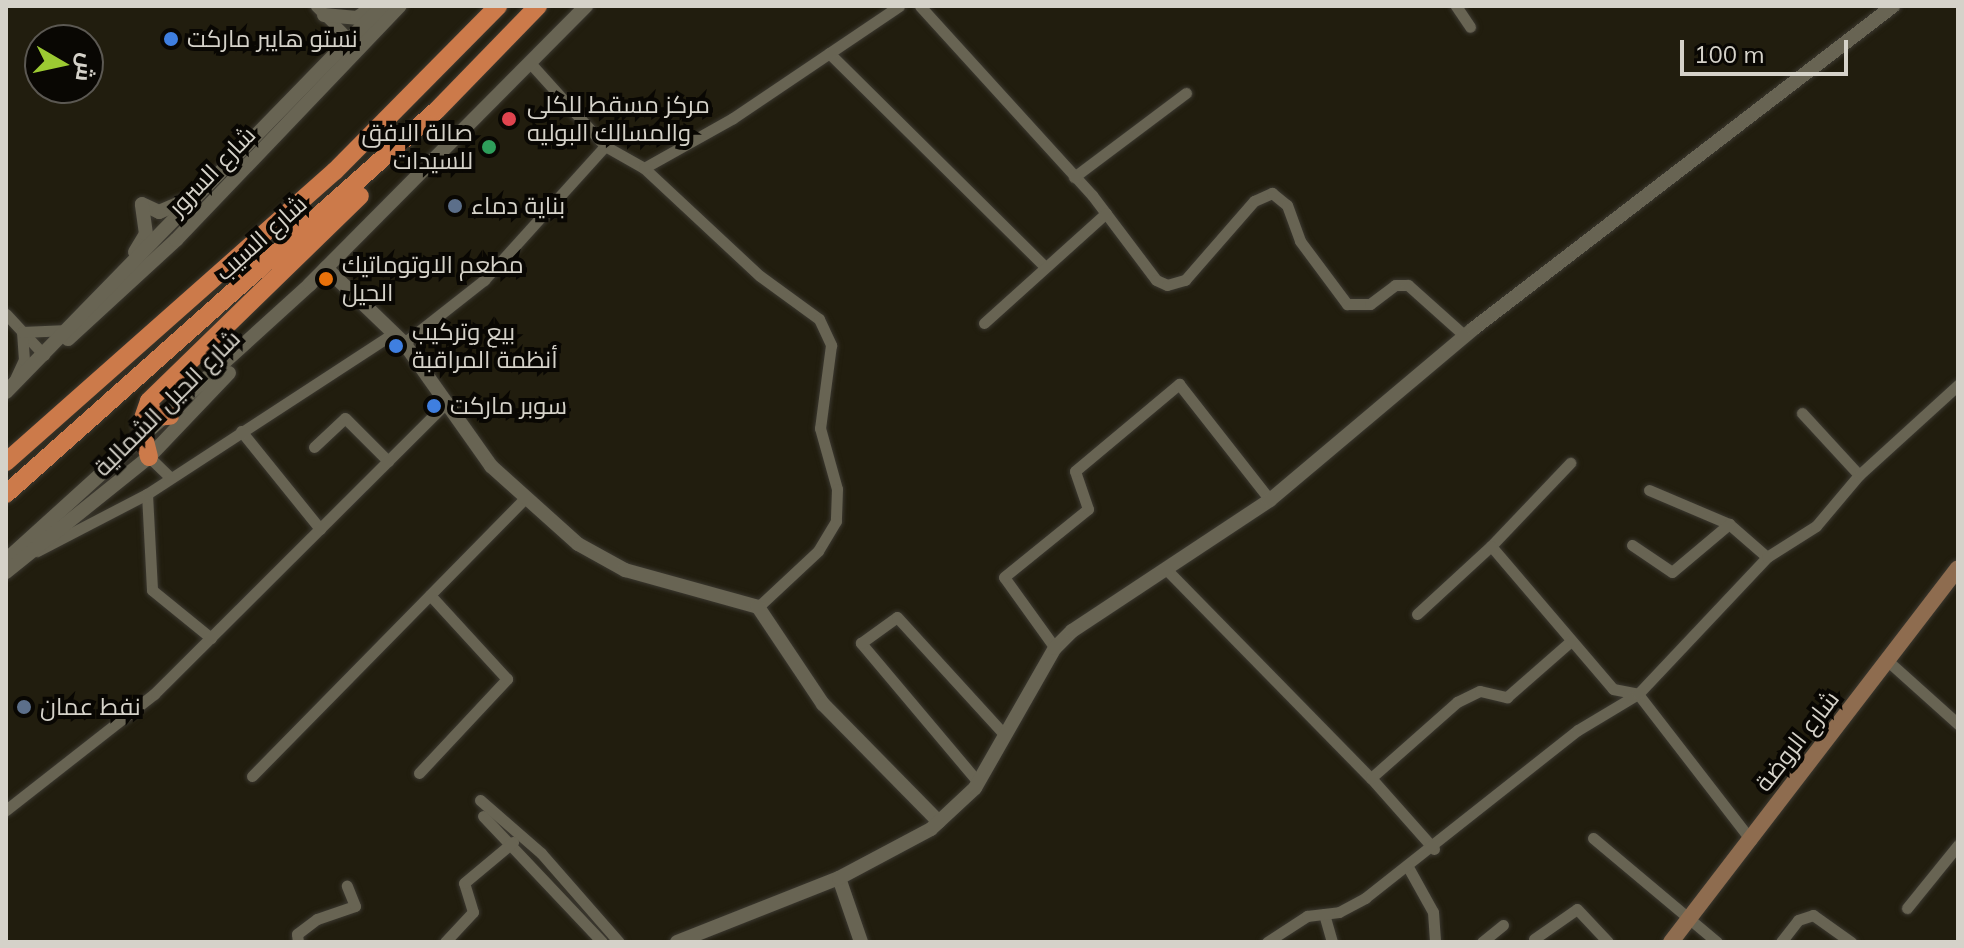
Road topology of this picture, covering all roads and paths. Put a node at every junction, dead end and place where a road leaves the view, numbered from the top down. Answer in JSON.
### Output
{"nodes":[{"id":1,"x":373,"y":6,"type":"edge"},
{"id":2,"x":382,"y":6,"type":"edge"},
{"id":3,"x":400,"y":6,"type":"edge"},
{"id":4,"x":498,"y":6,"type":"edge"},
{"id":5,"x":538,"y":6,"type":"edge"},
{"id":6,"x":586,"y":6,"type":"edge"},
{"id":7,"x":899,"y":6,"type":"edge"},
{"id":8,"x":920,"y":6,"type":"edge"},
{"id":9,"x":1456,"y":6,"type":"edge"},
{"id":10,"x":1893,"y":6,"type":"edge"},
{"id":11,"x":320,"y":11,"type":"edge"},
{"id":12,"x":1470,"y":27,"type":"dead end"},
{"id":13,"x":354,"y":45,"type":"junction"},
{"id":14,"x":829,"y":53,"type":"junction"},
{"id":15,"x":531,"y":64,"type":"junction"},
{"id":16,"x":1186,"y":93,"type":"dead end"},
{"id":17,"x":290,"y":101,"type":"junction"},
{"id":18,"x":437,"y":110,"type":"junction"},
{"id":19,"x":605,"y":146,"type":"junction"},
{"id":20,"x":644,"y":168,"type":"junction"},
{"id":21,"x":1074,"y":177,"type":"junction"},
{"id":22,"x":1106,"y":213,"type":"junction"},
{"id":23,"x":1044,"y":266,"type":"junction"},
{"id":24,"x":326,"y":268,"type":"junction"},
{"id":25,"x":124,"y":272,"type":"junction"},
{"id":26,"x":310,"y":284,"type":"junction"},
{"id":27,"x":6,"y":314,"type":"edge"},
{"id":28,"x":984,"y":323,"type":"dead end"},
{"id":29,"x":68,"y":330,"type":"junction"},
{"id":30,"x":22,"y":332,"type":"junction"},
{"id":31,"x":1465,"y":336,"type":"junction"},
{"id":32,"x":399,"y":338,"type":"junction"},
{"id":33,"x":44,"y":355,"type":"junction"},
{"id":34,"x":1958,"y":385,"type":"edge"},
{"id":35,"x":8,"y":390,"type":"edge"},
{"id":36,"x":149,"y":401,"type":"junction"},
{"id":37,"x":447,"y":402,"type":"junction"},
{"id":38,"x":1802,"y":413,"type":"dead end"},
{"id":39,"x":170,"y":416,"type":"junction"},
{"id":40,"x":241,"y":431,"type":"junction"},
{"id":41,"x":314,"y":447,"type":"dead end"},
{"id":42,"x":145,"y":449,"type":"junction"},
{"id":43,"x":388,"y":461,"type":"junction"},
{"id":44,"x":6,"y":462,"type":"edge"},
{"id":45,"x":1570,"y":463,"type":"dead end"},
{"id":46,"x":1859,"y":475,"type":"junction"},
{"id":47,"x":170,"y":477,"type":"junction"},
{"id":48,"x":1649,"y":490,"type":"dead end"},
{"id":49,"x":6,"y":494,"type":"edge"},
{"id":50,"x":147,"y":494,"type":"junction"},
{"id":51,"x":526,"y":497,"type":"junction"},
{"id":52,"x":1270,"y":500,"type":"junction"},
{"id":53,"x":1729,"y":524,"type":"junction"},
{"id":54,"x":320,"y":529,"type":"junction"},
{"id":55,"x":1632,"y":545,"type":"dead end"},
{"id":56,"x":1491,"y":546,"type":"junction"},
{"id":57,"x":32,"y":553,"type":"junction"},
{"id":58,"x":1767,"y":557,"type":"junction"},
{"id":59,"x":6,"y":560,"type":"edge"},
{"id":60,"x":1165,"y":568,"type":"junction"},
{"id":61,"x":1958,"y":568,"type":"edge"},
{"id":62,"x":6,"y":572,"type":"edge"},
{"id":63,"x":430,"y":595,"type":"junction"},
{"id":64,"x":758,"y":607,"type":"junction"},
{"id":65,"x":1417,"y":614,"type":"dead end"},
{"id":66,"x":211,"y":638,"type":"junction"},
{"id":67,"x":1571,"y":641,"type":"junction"},
{"id":68,"x":1055,"y":648,"type":"junction"},
{"id":69,"x":1889,"y":662,"type":"junction"},
{"id":70,"x":1638,"y":694,"type":"junction"},
{"id":71,"x":1956,"y":717,"type":"edge"},
{"id":72,"x":1004,"y":734,"type":"junction"},
{"id":73,"x":419,"y":773,"type":"dead end"},
{"id":74,"x":252,"y":776,"type":"dead end"},
{"id":75,"x":1371,"y":778,"type":"junction"},
{"id":76,"x":978,"y":782,"type":"junction"},
{"id":77,"x":480,"y":800,"type":"dead end"},
{"id":78,"x":6,"y":810,"type":"edge"},
{"id":79,"x":483,"y":816,"type":"dead end"},
{"id":80,"x":939,"y":822,"type":"junction"},
{"id":81,"x":1593,"y":838,"type":"dead end"},
{"id":82,"x":1751,"y":840,"type":"junction"},
{"id":83,"x":513,"y":842,"type":"junction"},
{"id":84,"x":1958,"y":845,"type":"edge"},
{"id":85,"x":1434,"y":849,"type":"junction"},
{"id":86,"x":1408,"y":867,"type":"junction"},
{"id":87,"x":839,"y":878,"type":"junction"},
{"id":88,"x":347,"y":886,"type":"dead end"},
{"id":89,"x":1907,"y":908,"type":"dead end"},
{"id":90,"x":1324,"y":914,"type":"junction"},
{"id":91,"x":1690,"y":920,"type":"junction"},
{"id":92,"x":1503,"y":925,"type":"dead end"},
{"id":93,"x":1534,"y":939,"type":"dead end"},
{"id":94,"x":298,"y":942,"type":"edge"},
{"id":95,"x":445,"y":942,"type":"edge"},
{"id":96,"x":602,"y":942,"type":"edge"},
{"id":97,"x":619,"y":942,"type":"edge"},
{"id":98,"x":677,"y":942,"type":"edge"},
{"id":99,"x":861,"y":942,"type":"edge"},
{"id":100,"x":1267,"y":942,"type":"edge"},
{"id":101,"x":1332,"y":942,"type":"edge"},
{"id":102,"x":1435,"y":942,"type":"edge"},
{"id":103,"x":1482,"y":942,"type":"edge"},
{"id":104,"x":1608,"y":942,"type":"edge"},
{"id":105,"x":1671,"y":942,"type":"edge"},
{"id":106,"x":1717,"y":942,"type":"edge"},
{"id":107,"x":1781,"y":942,"type":"edge"},
{"id":108,"x":1851,"y":942,"type":"edge"}],
"edges":[{"from":1,"to":11,"type":"street"},
{"from":2,"to":13,"type":"street","name":"شارع السرور"},
{"from":3,"to":13,"type":"street","name":"شارع السرور"},
{"from":4,"to":44,"type":"highway","name":"شارع السيب"},
{"from":5,"to":18,"type":"highway","name":"شارع السيب"},
{"from":6,"to":15,"type":"street","name":"شارع الحيل الشمالية"},
{"from":7,"to":14,"type":"street"},
{"from":8,"to":21,"type":"street"},
{"from":9,"to":12,"type":"street"},
{"from":10,"to":31,"type":"street"},
{"from":11,"to":13,"type":"street"},
{"from":13,"to":17,"type":"street","name":"شارع السرور"},
{"from":13,"to":33,"type":"street","name":"شارع السرور"},
{"from":14,"to":20,"type":"street"},
{"from":14,"to":23,"type":"street"},
{"from":15,"to":19,"type":"street"},
{"from":15,"to":24,"type":"street","name":"شارع الحيل الشمالية"},
{"from":16,"to":21,"type":"street"},
{"from":17,"to":25,"type":"street","name":"شارع السرور"},
{"from":17,"to":25,"type":"street"},
{"from":18,"to":36,"type":"highway"},
{"from":18,"to":49,"type":"highway","name":"شارع السيب"},
{"from":19,"to":20,"type":"street"},
{"from":19,"to":32,"type":"street"},
{"from":20,"to":64,"type":"street"},
{"from":21,"to":22,"type":"street"},
{"from":22,"to":23,"type":"street"},
{"from":22,"to":31,"type":"street"},
{"from":23,"to":28,"type":"street"},
{"from":24,"to":26,"type":"street","name":"شارع الحيل الشمالية"},
{"from":24,"to":32,"type":"street"},
{"from":25,"to":29,"type":"street","name":"شارع السرور"},
{"from":26,"to":39,"type":"street","name":"شارع الحيل الشمالية"},
{"from":26,"to":42,"type":"street","name":"شارع الحيل الشمالية"},
{"from":27,"to":30,"type":"street"},
{"from":29,"to":30,"type":"street"},
{"from":29,"to":33,"type":"street","name":"شارع السرور"},
{"from":30,"to":33,"type":"street"},
{"from":30,"to":35,"type":"street"},
{"from":31,"to":52,"type":"street"},
{"from":32,"to":37,"type":"street"},
{"from":32,"to":40,"type":"street"},
{"from":33,"to":35,"type":"street","name":"شارع السرور"},
{"from":34,"to":46,"type":"street"},
{"from":36,"to":39,"type":"highway"},
{"from":36,"to":42,"type":"highway"},
{"from":37,"to":43,"type":"street"},
{"from":37,"to":51,"type":"street"},
{"from":38,"to":46,"type":"street"},
{"from":39,"to":42,"type":"street","name":"شارع الحيل الشمالية"},
{"from":40,"to":47,"type":"street"},
{"from":40,"to":54,"type":"street"},
{"from":41,"to":43,"type":"street"},
{"from":42,"to":47,"type":"street"},
{"from":42,"to":57,"type":"street","name":"شارع الحيل الشمالية"},
{"from":42,"to":59,"type":"street","name":"شارع الحيل الشمالية"},
{"from":43,"to":54,"type":"street"},
{"from":45,"to":56,"type":"street"},
{"from":46,"to":58,"type":"street"},
{"from":47,"to":50,"type":"street"},
{"from":48,"to":53,"type":"street"},
{"from":50,"to":57,"type":"street"},
{"from":50,"to":66,"type":"street"},
{"from":51,"to":63,"type":"street"},
{"from":51,"to":64,"type":"street"},
{"from":52,"to":60,"type":"street"},
{"from":52,"to":68,"type":"street"},
{"from":53,"to":55,"type":"street"},
{"from":53,"to":58,"type":"street"},
{"from":54,"to":66,"type":"street"},
{"from":56,"to":65,"type":"street"},
{"from":56,"to":67,"type":"street"},
{"from":57,"to":62,"type":"street","name":"شارع الحيل الشمالية"},
{"from":58,"to":70,"type":"street"},
{"from":60,"to":68,"type":"street"},
{"from":60,"to":75,"type":"street"},
{"from":61,"to":69,"type":"main road","name":"شارع الروضة"},
{"from":63,"to":73,"type":"street"},
{"from":63,"to":74,"type":"street"},
{"from":64,"to":80,"type":"street"},
{"from":66,"to":78,"type":"street"},
{"from":67,"to":70,"type":"street"},
{"from":67,"to":75,"type":"street"},
{"from":68,"to":72,"type":"street"},
{"from":69,"to":71,"type":"street"},
{"from":69,"to":82,"type":"main road","name":"شارع الروضة"},
{"from":70,"to":82,"type":"street"},
{"from":70,"to":85,"type":"street"},
{"from":72,"to":76,"type":"street"},
{"from":72,"to":76,"type":"street"},
{"from":75,"to":85,"type":"street"},
{"from":76,"to":80,"type":"street"},
{"from":77,"to":97,"type":"street"},
{"from":79,"to":83,"type":"street"},
{"from":80,"to":87,"type":"street"},
{"from":81,"to":91,"type":"street"},
{"from":82,"to":91,"type":"main road","name":"شارع الروضة"},
{"from":83,"to":95,"type":"street"},
{"from":83,"to":96,"type":"street"},
{"from":84,"to":89,"type":"street"},
{"from":85,"to":86,"type":"street"},
{"from":86,"to":90,"type":"street"},
{"from":86,"to":102,"type":"street"},
{"from":87,"to":98,"type":"street"},
{"from":87,"to":99,"type":"street"},
{"from":88,"to":94,"type":"street"},
{"from":90,"to":100,"type":"street"},
{"from":90,"to":101,"type":"street"},
{"from":91,"to":105,"type":"main road","name":"شارع الروضة"},
{"from":91,"to":106,"type":"street"},
{"from":92,"to":103,"type":"street"},
{"from":93,"to":104,"type":"street"},
{"from":107,"to":108,"type":"street"}]}
